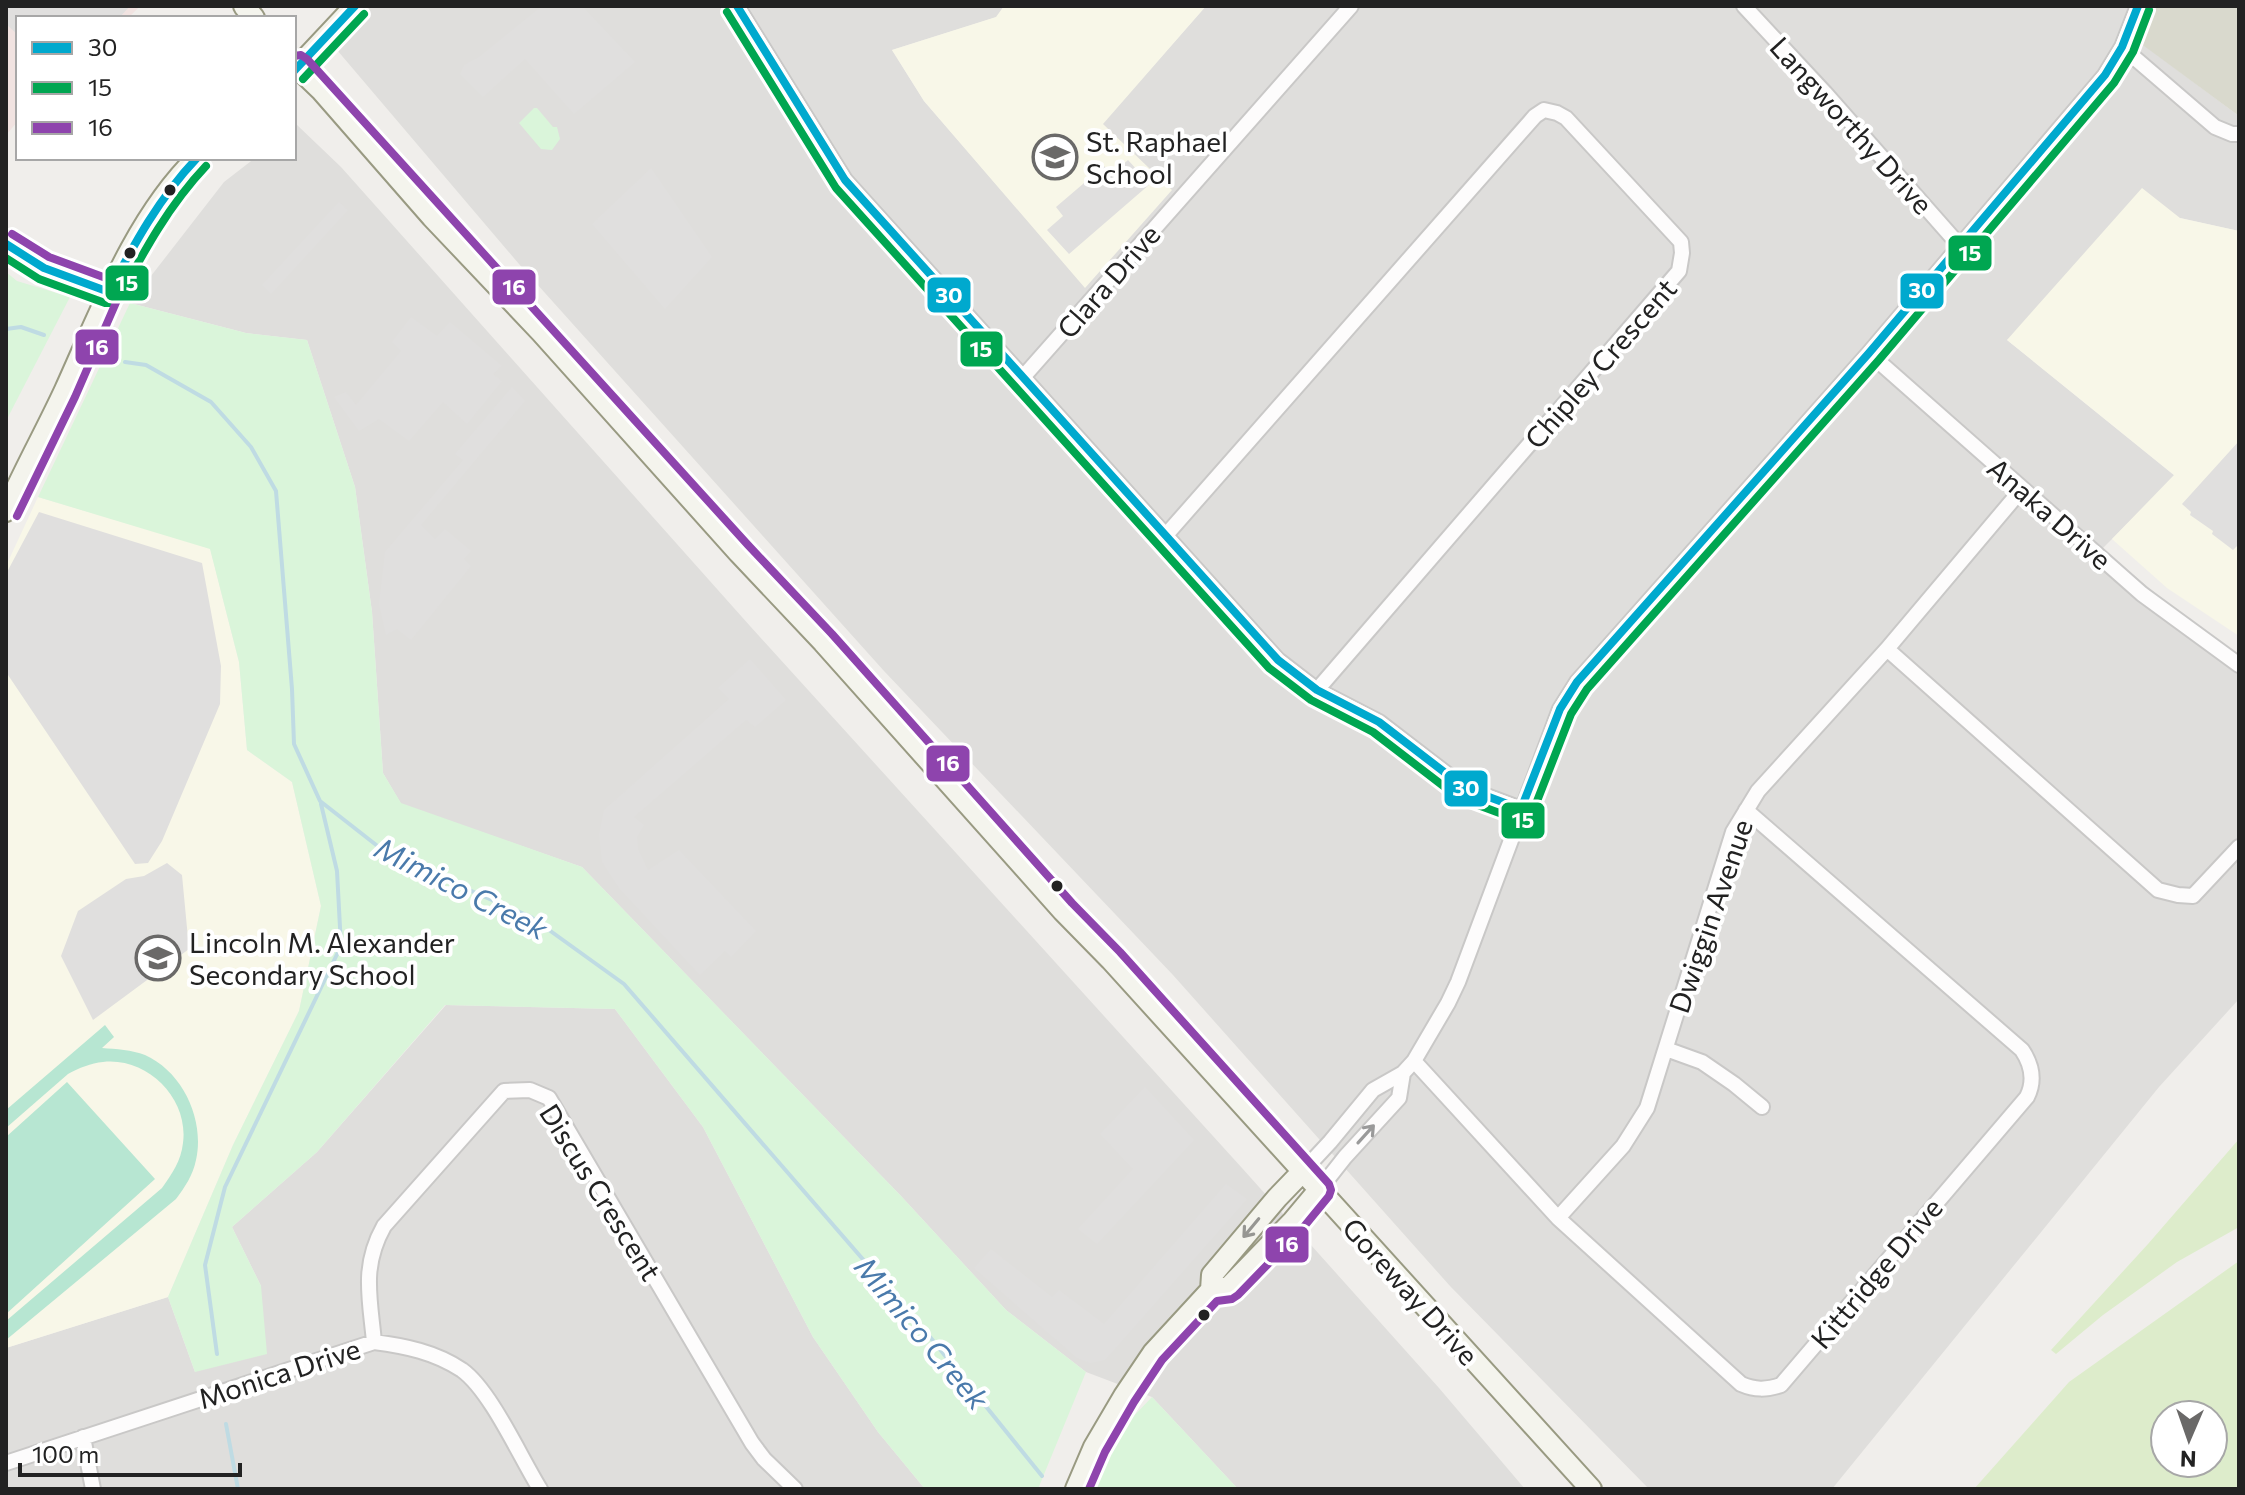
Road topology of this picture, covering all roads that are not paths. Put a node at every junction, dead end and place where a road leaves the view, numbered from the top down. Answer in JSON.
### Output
{"nodes":[{"id":1,"x":355,"y":6,"type":"edge"},
{"id":2,"x":737,"y":6,"type":"edge"},
{"id":3,"x":1351,"y":6,"type":"edge"},
{"id":4,"x":1744,"y":6,"type":"edge"},
{"id":5,"x":2138,"y":6,"type":"edge"},
{"id":6,"x":2122,"y":47,"type":"junction"},
{"id":7,"x":296,"y":66,"type":"edge"},
{"id":8,"x":296,"y":68,"type":"edge"},
{"id":9,"x":2239,"y":134,"type":"edge"},
{"id":10,"x":195,"y":160,"type":"edge"},
{"id":11,"x":1959,"y":245,"type":"junction"},
{"id":12,"x":1869,"y":353,"type":"junction"},
{"id":13,"x":1024,"y":376,"type":"junction"},
{"id":14,"x":2022,"y":489,"type":"junction"},
{"id":15,"x":6,"y":511,"type":"edge"},
{"id":16,"x":1166,"y":535,"type":"junction"},
{"id":17,"x":1887,"y":649,"type":"junction"},
{"id":18,"x":2239,"y":665,"type":"edge"},
{"id":19,"x":1317,"y":690,"type":"junction"},
{"id":20,"x":1521,"y":809,"type":"junction"},
{"id":21,"x":1746,"y":810,"type":"junction"},
{"id":22,"x":2239,"y":847,"type":"edge"},
{"id":23,"x":1666,"y":1049,"type":"junction"},
{"id":24,"x":1414,"y":1061,"type":"junction"},
{"id":25,"x":1403,"y":1073,"type":"junction"},
{"id":26,"x":1762,"y":1107,"type":"dead end"},
{"id":27,"x":1303,"y":1171,"type":"junction"},
{"id":28,"x":1319,"y":1190,"type":"junction"},
{"id":29,"x":1558,"y":1218,"type":"junction"},
{"id":30,"x":1211,"y":1290,"type":"junction"},
{"id":31,"x":374,"y":1342,"type":"junction"},
{"id":32,"x":83,"y":1437,"type":"junction"},
{"id":33,"x":6,"y":1463,"type":"edge"},
{"id":34,"x":534,"y":1487,"type":"edge"},
{"id":35,"x":93,"y":1489,"type":"edge"},
{"id":36,"x":795,"y":1489,"type":"edge"},
{"id":37,"x":1076,"y":1489,"type":"edge"},
{"id":38,"x":1591,"y":1489,"type":"edge"}],
"edges":[{"from":1,"to":7,"type":"main road"},
{"from":2,"to":13,"type":"street"},
{"from":3,"to":13,"type":"street","name":"Clara Drive"},
{"from":4,"to":11,"type":"street","name":"Langworthy Drive"},
{"from":5,"to":6,"type":"street"},
{"from":6,"to":9,"type":"street"},
{"from":6,"to":11,"type":"street"},
{"from":8,"to":27,"type":"main road","name":"Goreway Drive"},
{"from":10,"to":15,"type":"main road"},
{"from":11,"to":12,"type":"street"},
{"from":12,"to":14,"type":"street","name":"Anaka Drive"},
{"from":12,"to":20,"type":"street"},
{"from":13,"to":16,"type":"street"},
{"from":14,"to":17,"type":"street","name":"Dwiggin Avenue"},
{"from":14,"to":18,"type":"street","name":"Anaka Drive"},
{"from":16,"to":19,"type":"street"},
{"from":16,"to":19,"type":"street","name":"Chipley Crescent"},
{"from":17,"to":21,"type":"street","name":"Dwiggin Avenue"},
{"from":17,"to":22,"type":"street"},
{"from":19,"to":20,"type":"street"},
{"from":20,"to":24,"type":"street"},
{"from":21,"to":23,"type":"street","name":"Dwiggin Avenue"},
{"from":21,"to":29,"type":"street","name":"Kittridge Drive"},
{"from":23,"to":26,"type":"street"},
{"from":23,"to":29,"type":"street","name":"Dwiggin Avenue"},
{"from":24,"to":25,"type":"street"},
{"from":24,"to":29,"type":"street","name":"Kittridge Drive"},
{"from":25,"to":27,"type":"street"},
{"from":28,"to":25,"type":"street","one_way":true},
{"from":27,"to":28,"type":"main road","name":"Goreway Drive"},
{"from":27,"to":30,"type":"main road","one_way":true},
{"from":28,"to":30,"type":"main road"},
{"from":28,"to":38,"type":"main road","name":"Goreway Drive"},
{"from":30,"to":37,"type":"main road"},
{"from":31,"to":32,"type":"street","name":"Monica Drive"},
{"from":31,"to":34,"type":"street","name":"Monica Drive"},
{"from":31,"to":36,"type":"street","name":"Discus Crescent"},
{"from":32,"to":33,"type":"street","name":"Monica Drive"},
{"from":32,"to":35,"type":"street"}]}
